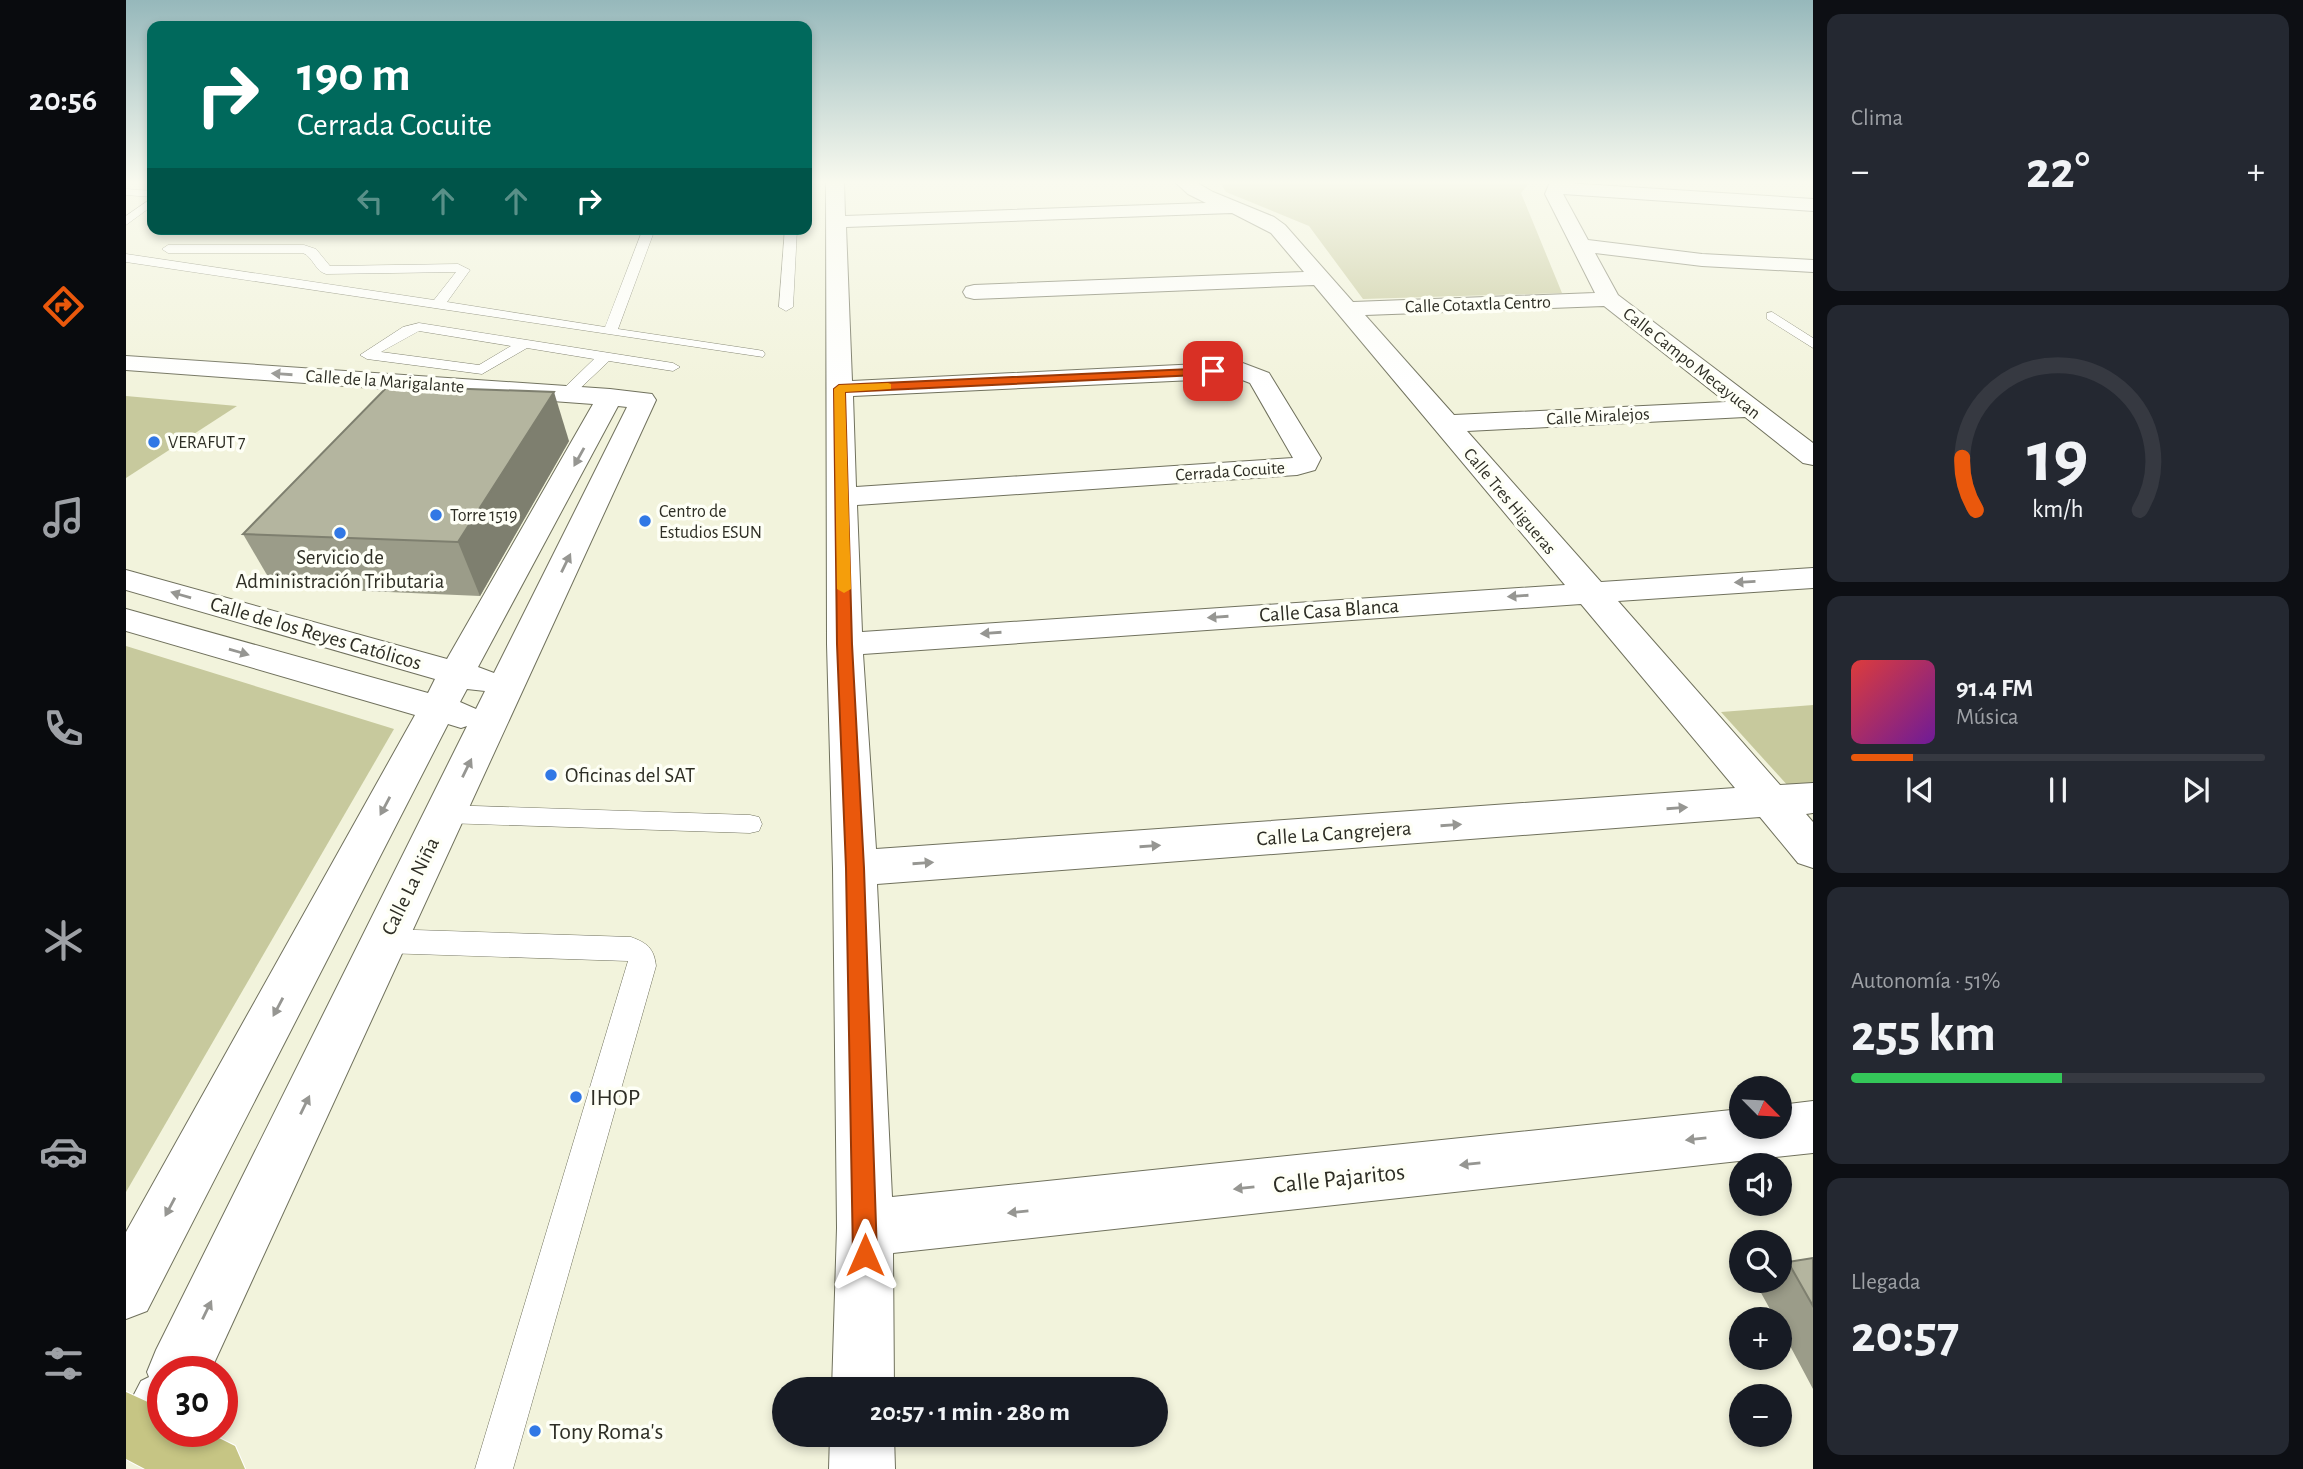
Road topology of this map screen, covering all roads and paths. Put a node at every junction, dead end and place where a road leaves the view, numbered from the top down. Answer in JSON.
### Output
{"nodes":[{"id":1,"x":166,"y":251,"type":"edge"},
{"id":2,"x":311,"y":251,"type":"edge"},
{"id":3,"x":641,"y":251,"type":"edge"},
{"id":4,"x":790,"y":251,"type":"edge"},
{"id":5,"x":836,"y":251,"type":"edge"},
{"id":6,"x":1296,"y":251,"type":"edge"},
{"id":7,"x":1585,"y":251,"type":"edge"},
{"id":8,"x":1631,"y":251,"type":"edge"},
{"id":9,"x":126,"y":258,"type":"edge"},
{"id":10,"x":1702,"y":260,"type":"junction"},
{"id":11,"x":152,"y":262,"type":"junction"},
{"id":12,"x":1813,"y":266,"type":"edge"},
{"id":13,"x":1595,"y":269,"type":"junction"},
{"id":14,"x":326,"y":270,"type":"junction"},
{"id":15,"x":1319,"y":278,"type":"junction"},
{"id":16,"x":300,"y":282,"type":"junction"},
{"id":17,"x":974,"y":292,"type":"dead end"},
{"id":18,"x":1609,"y":299,"type":"junction"},
{"id":19,"x":438,"y":306,"type":"junction"},
{"id":20,"x":786,"y":307,"type":"dead end"},
{"id":21,"x":1347,"y":309,"type":"junction"},
{"id":22,"x":1772,"y":316,"type":"dead end"},
{"id":23,"x":610,"y":332,"type":"junction"},
{"id":24,"x":524,"y":344,"type":"junction"},
{"id":25,"x":1813,"y":344,"type":"edge"},
{"id":26,"x":758,"y":354,"type":"dead end"},
{"id":27,"x":126,"y":363,"type":"edge"},
{"id":28,"x":673,"y":367,"type":"dead end"},
{"id":29,"x":126,"y":382,"type":"edge"},
{"id":30,"x":839,"y":389,"type":"junction"},
{"id":31,"x":566,"y":394,"type":"junction"},
{"id":32,"x":620,"y":397,"type":"junction"},
{"id":33,"x":1750,"y":409,"type":"junction"},
{"id":34,"x":1445,"y":424,"type":"junction"},
{"id":35,"x":1813,"y":457,"type":"edge"},
{"id":36,"x":843,"y":497,"type":"junction"},
{"id":37,"x":1813,"y":578,"type":"edge"},
{"id":38,"x":126,"y":580,"type":"edge"},
{"id":39,"x":1588,"y":591,"type":"junction"},
{"id":40,"x":126,"y":620,"type":"edge"},
{"id":41,"x":845,"y":644,"type":"junction"},
{"id":42,"x":459,"y":673,"type":"junction"},
{"id":43,"x":497,"y":705,"type":"junction"},
{"id":44,"x":437,"y":709,"type":"junction"},
{"id":45,"x":1813,"y":798,"type":"edge"},
{"id":46,"x":1771,"y":802,"type":"junction"},
{"id":47,"x":445,"y":814,"type":"junction"},
{"id":48,"x":750,"y":824,"type":"dead end"},
{"id":49,"x":1813,"y":851,"type":"edge"},
{"id":50,"x":855,"y":868,"type":"junction"},
{"id":51,"x":384,"y":941,"type":"junction"},
{"id":52,"x":1813,"y":1127,"type":"edge"},
{"id":53,"x":865,"y":1228,"type":"junction"},
{"id":54,"x":126,"y":1290,"type":"edge"},
{"id":55,"x":186,"y":1356,"type":"edge"},
{"id":56,"x":863,"y":1377,"type":"edge"},
{"id":57,"x":145,"y":1421,"type":"edge"},
{"id":58,"x":862,"y":1447,"type":"edge"},
{"id":59,"x":212,"y":1469,"type":"edge"},
{"id":60,"x":494,"y":1469,"type":"edge"},
{"id":61,"x":862,"y":1469,"type":"edge"}],
"edges":[{"from":1,"to":11,"type":"lane"},
{"from":2,"to":14,"type":"lane"},
{"from":3,"to":23,"type":"lane"},
{"from":4,"to":20,"type":"lane"},
{"from":5,"to":30,"type":"street"},
{"from":6,"to":15,"type":"street","name":"Calle Tres Higueras"},
{"from":7,"to":13,"type":"street","name":"Calle Campo Mecayucan"},
{"from":8,"to":10,"type":"street"},
{"from":9,"to":11,"type":"lane"},
{"from":10,"to":12,"type":"street"},
{"from":10,"to":13,"type":"street"},
{"from":11,"to":16,"type":"lane"},
{"from":13,"to":18,"type":"street","name":"Calle Campo Mecayucan"},
{"from":14,"to":16,"type":"lane"},
{"from":14,"to":19,"type":"lane"},
{"from":15,"to":17,"type":"street"},
{"from":15,"to":21,"type":"street","name":"Calle Tres Higueras"},
{"from":16,"to":19,"type":"lane"},
{"from":18,"to":21,"type":"street","name":"Calle Cotaxtla Centro"},
{"from":18,"to":33,"type":"street","name":"Calle Campo Mecayucan"},
{"from":19,"to":23,"type":"lane"},
{"from":21,"to":34,"type":"street","name":"Calle Tres Higueras"},
{"from":22,"to":25,"type":"lane"},
{"from":23,"to":26,"type":"lane"},
{"from":24,"to":24,"type":"lane"},
{"from":24,"to":32,"type":"lane"},
{"from":31,"to":27,"type":"street","name":"Calle de la Marigalante","one_way":true},
{"from":28,"to":32,"type":"lane"},
{"from":29,"to":32,"type":"street","name":"Calle de la Marigalante"},
{"from":30,"to":36,"type":"street"},
{"from":30,"to":36,"type":"street","name":"Cerrada Cocuite"},
{"from":31,"to":32,"type":"street","name":"Calle de la Marigalante"},
{"from":31,"to":32,"type":"lane"},
{"from":32,"to":42,"type":"street","one_way":true},
{"from":43,"to":32,"type":"street","name":"Calle La Niña","one_way":true},
{"from":33,"to":34,"type":"street","name":"Calle Miralejos"},
{"from":33,"to":35,"type":"street","name":"Calle Campo Mecayucan"},
{"from":34,"to":39,"type":"street","name":"Calle Tres Higueras"},
{"from":36,"to":41,"type":"street"},
{"from":37,"to":39,"type":"street","name":"Calle Casa Blanca","one_way":true},
{"from":42,"to":38,"type":"street","name":"Calle de los Reyes Católicos","one_way":true},
{"from":39,"to":41,"type":"street","name":"Calle Casa Blanca","one_way":true},
{"from":39,"to":46,"type":"street","name":"Calle Tres Higueras"},
{"from":40,"to":44,"type":"street","name":"Calle de los Reyes Católicos","one_way":true},
{"from":41,"to":50,"type":"street"},
{"from":42,"to":43,"type":"street","name":"Calle de los Reyes Católicos"},
{"from":42,"to":44,"type":"street"},
{"from":43,"to":44,"type":"street","name":"Calle de los Reyes Católicos"},
{"from":47,"to":43,"type":"street","name":"Calle La Niña","one_way":true},
{"from":44,"to":54,"type":"street","one_way":true},
{"from":45,"to":46,"type":"street","name":"Calle La Cangrejera"},
{"from":46,"to":49,"type":"street","name":"Calle Tres Higueras"},
{"from":50,"to":46,"type":"street","name":"Calle La Cangrejera","one_way":true},
{"from":47,"to":48,"type":"lane"},
{"from":47,"to":51,"type":"street","name":"Calle La Niña"},
{"from":50,"to":53,"type":"street"},
{"from":55,"to":51,"type":"street","name":"Calle La Niña","one_way":true},
{"from":51,"to":60,"type":"lane"},
{"from":52,"to":53,"type":"street","name":"Calle Pajaritos","one_way":true},
{"from":53,"to":56,"type":"street"},
{"from":57,"to":59,"type":"main road"},
{"from":58,"to":61,"type":"street"}]}
